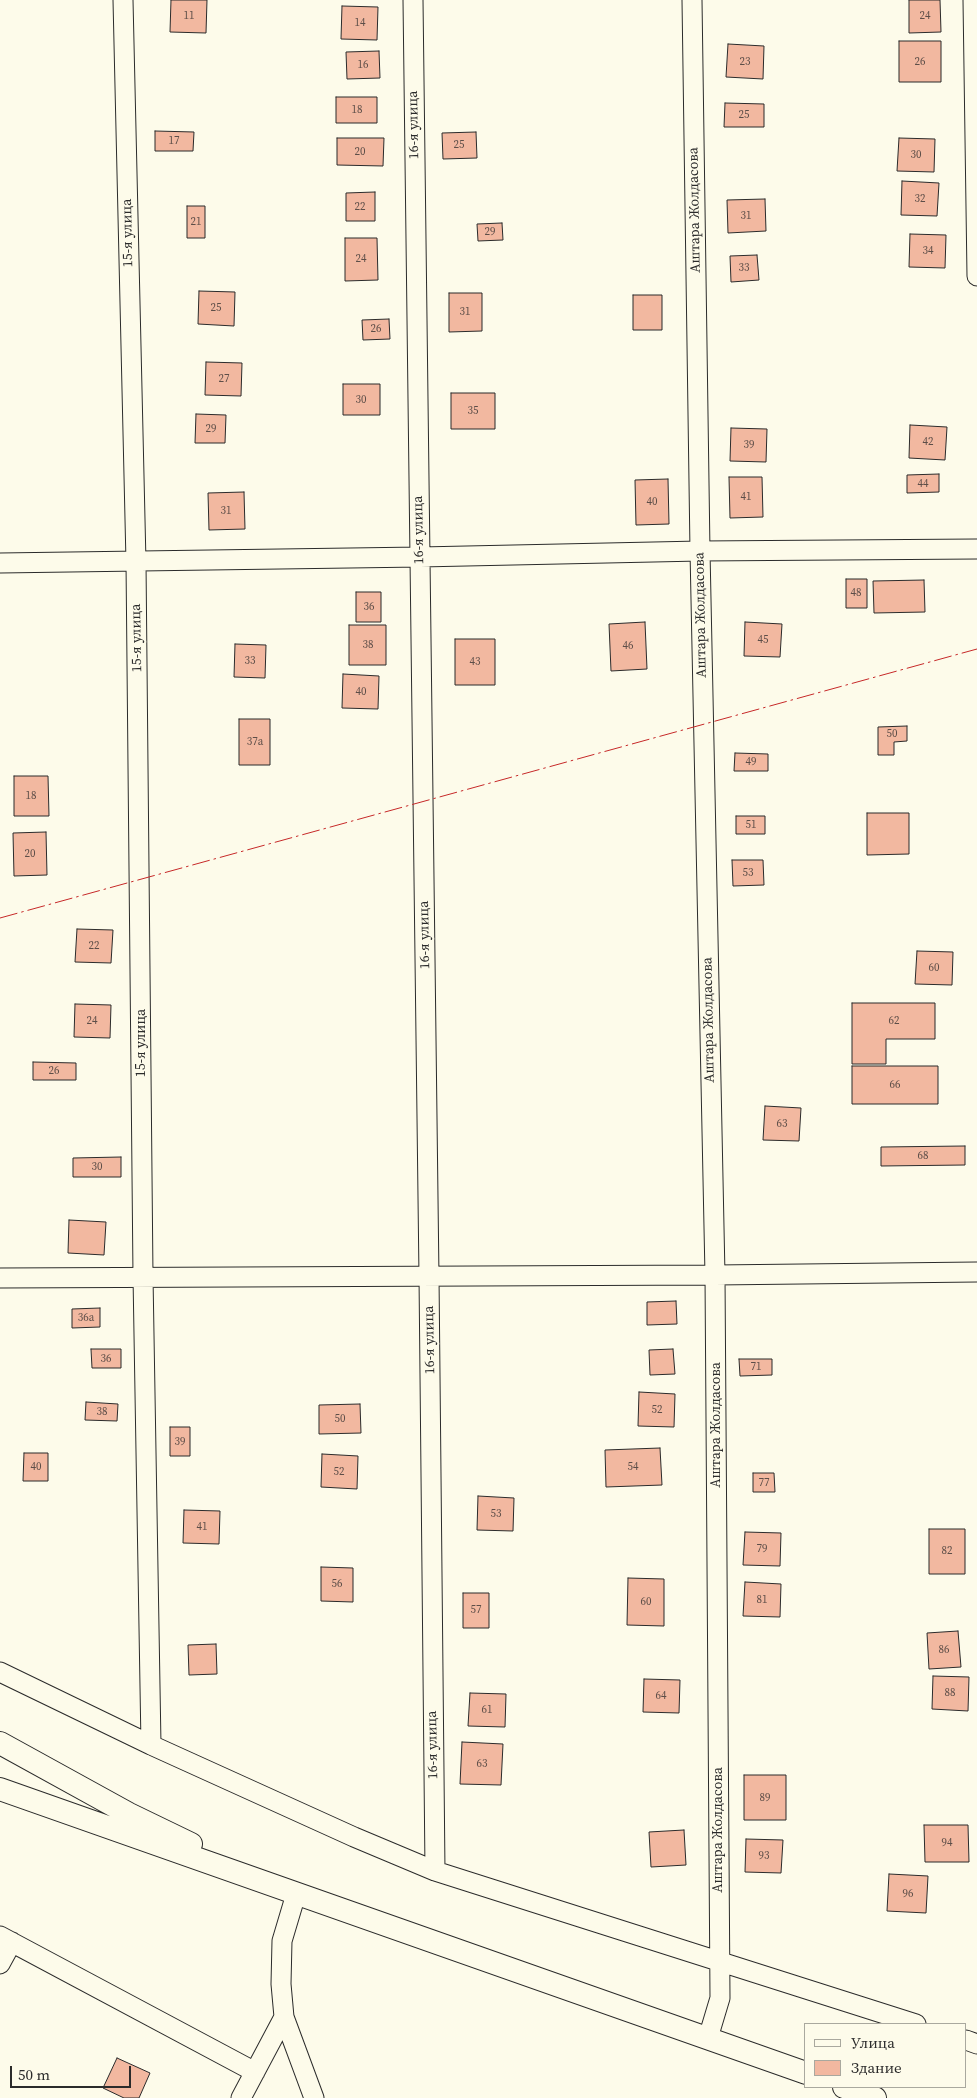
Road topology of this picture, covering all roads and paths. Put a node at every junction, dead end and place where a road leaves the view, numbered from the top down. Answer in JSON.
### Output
{"nodes":[{"id":1,"x":123,"y":0,"type":"edge"},
{"id":2,"x":413,"y":0,"type":"edge"},
{"id":3,"x":692,"y":0,"type":"edge"},
{"id":4,"x":972,"y":0,"type":"edge"},
{"id":5,"x":977,"y":276,"type":"edge"},
{"id":6,"x":977,"y":549,"type":"edge"},
{"id":7,"x":700,"y":551,"type":"junction"},
{"id":8,"x":420,"y":557,"type":"junction"},
{"id":9,"x":136,"y":562,"type":"junction"},
{"id":10,"x":0,"y":563,"type":"edge"},
{"id":11,"x":977,"y":1272,"type":"edge"},
{"id":12,"x":715,"y":1275,"type":"junction"},
{"id":13,"x":143,"y":1276,"type":"junction"},
{"id":14,"x":429,"y":1276,"type":"junction"},
{"id":15,"x":0,"y":1278,"type":"edge"},
{"id":16,"x":0,"y":1672,"type":"edge"},
{"id":17,"x":0,"y":1743,"type":"edge"},
{"id":18,"x":151,"y":1745,"type":"junction"},
{"id":19,"x":0,"y":1789,"type":"edge"},
{"id":20,"x":435,"y":1871,"type":"junction"},
{"id":21,"x":296,"y":1894,"type":"junction"},
{"id":22,"x":6,"y":1939,"type":"edge"},
{"id":23,"x":719,"y":1961,"type":"junction"},
{"id":24,"x":0,"y":1964,"type":"edge"},
{"id":25,"x":284,"y":2018,"type":"junction"},
{"id":26,"x":913,"y":2023,"type":"edge"},
{"id":27,"x":708,"y":2038,"type":"junction"},
{"id":28,"x":256,"y":2072,"type":"junction"},
{"id":29,"x":804,"y":2072,"type":"edge"},
{"id":30,"x":847,"y":2088,"type":"edge"},
{"id":31,"x":241,"y":2098,"type":"edge"},
{"id":32,"x":314,"y":2098,"type":"edge"},
{"id":33,"x":875,"y":2098,"type":"edge"}],
"edges":[{"from":1,"to":9,"type":"street","name":"15-я улица"},
{"from":2,"to":8,"type":"street","name":"16-я улица"},
{"from":3,"to":7,"type":"street","name":"Аштара Жолдасова"},
{"from":4,"to":5,"type":"street"},
{"from":6,"to":7,"type":"street"},
{"from":7,"to":8,"type":"street"},
{"from":7,"to":12,"type":"street","name":"Аштара Жолдасова"},
{"from":8,"to":9,"type":"street"},
{"from":8,"to":14,"type":"street","name":"16-я улица"},
{"from":9,"to":10,"type":"street"},
{"from":9,"to":13,"type":"street","name":"15-я улица"},
{"from":11,"to":12,"type":"street"},
{"from":12,"to":14,"type":"street"},
{"from":12,"to":23,"type":"street","name":"Аштара Жолдасова"},
{"from":13,"to":14,"type":"street"},
{"from":13,"to":15,"type":"street"},
{"from":13,"to":18,"type":"street","name":"15-я улица"},
{"from":14,"to":20,"type":"street","name":"16-я улица"},
{"from":16,"to":18,"type":"street"},
{"from":17,"to":21,"type":"main road"},
{"from":18,"to":20,"type":"street"},
{"from":19,"to":21,"type":"main road"},
{"from":20,"to":23,"type":"street"},
{"from":21,"to":25,"type":"street"},
{"from":21,"to":27,"type":"main road"},
{"from":22,"to":24,"type":"street"},
{"from":22,"to":28,"type":"street"},
{"from":23,"to":26,"type":"street"},
{"from":23,"to":27,"type":"street","name":"Аштара Жолдасова"},
{"from":25,"to":28,"type":"street"},
{"from":25,"to":32,"type":"street"},
{"from":27,"to":29,"type":"main road"},
{"from":28,"to":31,"type":"street"},
{"from":30,"to":33,"type":"main road"}]}
